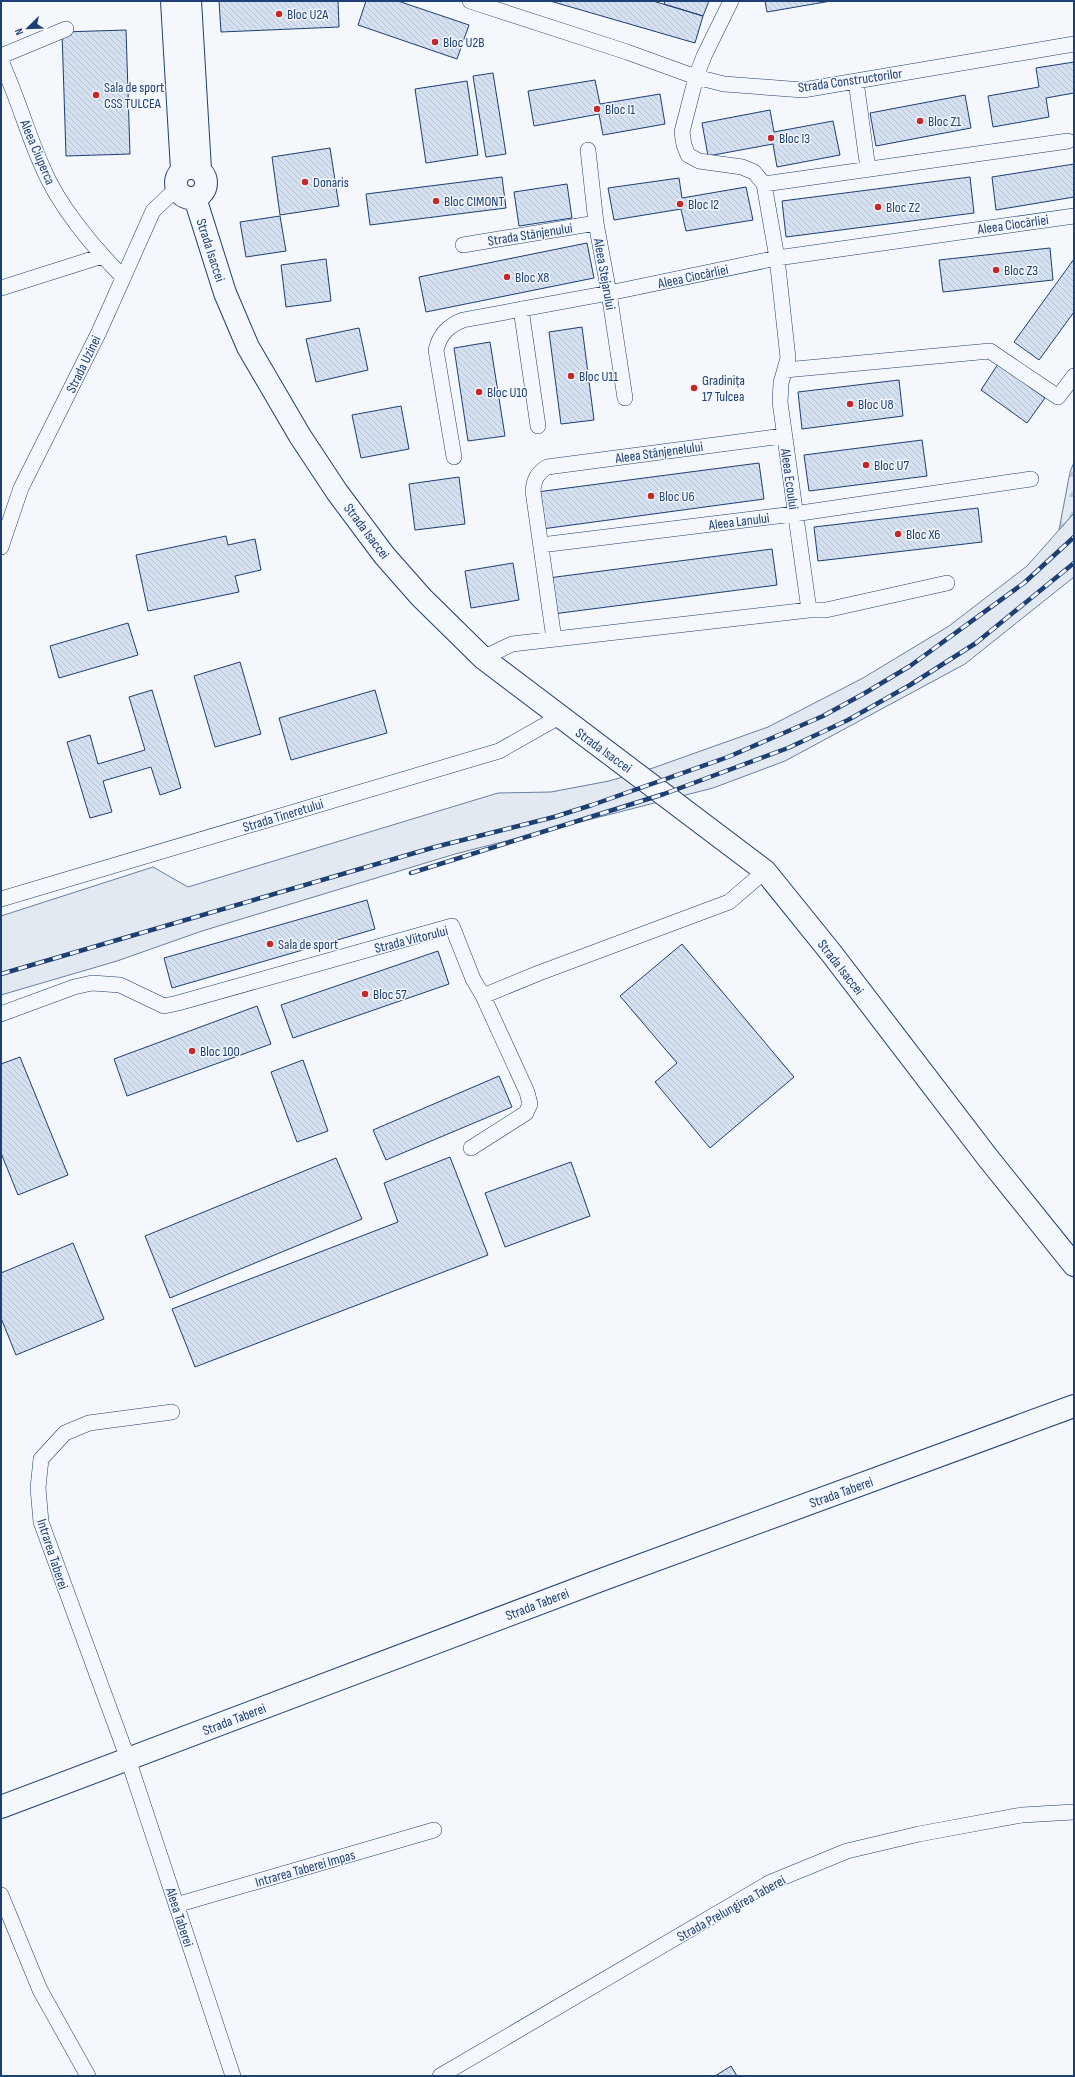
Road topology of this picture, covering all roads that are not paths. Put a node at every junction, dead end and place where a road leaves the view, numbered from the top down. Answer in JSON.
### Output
{"nodes":[{"id":1,"x":172,"y":1,"type":"edge"},
{"id":2,"x":190,"y":1,"type":"edge"},
{"id":3,"x":470,"y":1,"type":"edge"},
{"id":4,"x":731,"y":1,"type":"edge"},
{"id":5,"x":66,"y":29,"type":"dead end"},
{"id":6,"x":1074,"y":44,"type":"edge"},
{"id":7,"x":1,"y":56,"type":"edge"},
{"id":8,"x":1,"y":61,"type":"edge"},
{"id":9,"x":696,"y":77,"type":"junction"},
{"id":10,"x":856,"y":81,"type":"junction"},
{"id":11,"x":1068,"y":141,"type":"dead end"},
{"id":12,"x":588,"y":150,"type":"dead end"},
{"id":13,"x":868,"y":169,"type":"junction"},
{"id":14,"x":188,"y":182,"type":"junction"},
{"id":15,"x":764,"y":184,"type":"junction"},
{"id":16,"x":1074,"y":216,"type":"edge"},
{"id":17,"x":596,"y":223,"type":"junction"},
{"id":18,"x":464,"y":244,"type":"dead end"},
{"id":19,"x":102,"y":256,"type":"junction"},
{"id":20,"x":777,"y":258,"type":"junction"},
{"id":21,"x":122,"y":276,"type":"junction"},
{"id":22,"x":1,"y":288,"type":"edge"},
{"id":23,"x":609,"y":293,"type":"junction"},
{"id":24,"x":521,"y":309,"type":"junction"},
{"id":25,"x":786,"y":370,"type":"junction"},
{"id":26,"x":1074,"y":376,"type":"edge"},
{"id":27,"x":625,"y":398,"type":"dead end"},
{"id":28,"x":538,"y":426,"type":"dead end"},
{"id":29,"x":783,"y":436,"type":"junction"},
{"id":30,"x":454,"y":457,"type":"dead end"},
{"id":31,"x":1031,"y":479,"type":"dead end"},
{"id":32,"x":794,"y":514,"type":"junction"},
{"id":33,"x":541,"y":545,"type":"junction"},
{"id":34,"x":1,"y":547,"type":"edge"},
{"id":35,"x":947,"y":583,"type":"dead end"},
{"id":36,"x":809,"y":610,"type":"junction"},
{"id":37,"x":554,"y":639,"type":"junction"},
{"id":38,"x":483,"y":658,"type":"junction"},
{"id":39,"x":559,"y":717,"type":"junction"},
{"id":40,"x":765,"y":871,"type":"junction"},
{"id":41,"x":1,"y":899,"type":"edge"},
{"id":42,"x":483,"y":996,"type":"junction"},
{"id":43,"x":1,"y":1014,"type":"edge"},
{"id":44,"x":471,"y":1148,"type":"dead end"},
{"id":45,"x":1074,"y":1265,"type":"edge"},
{"id":46,"x":1074,"y":1406,"type":"edge"},
{"id":47,"x":172,"y":1412,"type":"dead end"},
{"id":48,"x":128,"y":1759,"type":"junction"},
{"id":49,"x":1,"y":1807,"type":"edge"},
{"id":50,"x":1074,"y":1812,"type":"edge"},
{"id":51,"x":434,"y":1830,"type":"dead end"},
{"id":52,"x":1,"y":1895,"type":"edge"},
{"id":53,"x":176,"y":1905,"type":"junction"},
{"id":54,"x":88,"y":2076,"type":"edge"},
{"id":55,"x":233,"y":2076,"type":"edge"},
{"id":56,"x":440,"y":2076,"type":"edge"}],
"edges":[{"from":1,"to":14,"type":"main road","name":"Strada Isaccei"},
{"from":2,"to":14,"type":"main road","name":"Strada Isaccei"},
{"from":3,"to":9,"type":"street","name":"Strada Constructorilor"},
{"from":4,"to":9,"type":"street"},
{"from":5,"to":7,"type":"street"},
{"from":6,"to":10,"type":"street","name":"Strada Constructorilor"},
{"from":8,"to":19,"type":"street","name":"Aleea Ciuperca"},
{"from":9,"to":10,"type":"street","name":"Strada Constructorilor"},
{"from":9,"to":15,"type":"street"},
{"from":10,"to":13,"type":"street"},
{"from":11,"to":13,"type":"street"},
{"from":12,"to":17,"type":"street","name":"Aleea Stejarului"},
{"from":13,"to":15,"type":"street"},
{"from":14,"to":21,"type":"street","name":"Strada Uzinei"},
{"from":14,"to":38,"type":"main road","name":"Strada Isaccei"},
{"from":15,"to":20,"type":"street","name":"Aleea Ecoului"},
{"from":16,"to":20,"type":"street","name":"Aleea Ciocârliei"},
{"from":17,"to":18,"type":"street","name":"Strada Stânjenului"},
{"from":17,"to":23,"type":"street","name":"Aleea Stejarului"},
{"from":19,"to":21,"type":"street","name":"Aleea Ciuperca"},
{"from":19,"to":22,"type":"street"},
{"from":20,"to":23,"type":"street","name":"Aleea Ciocârliei"},
{"from":20,"to":25,"type":"street","name":"Aleea Ecoului"},
{"from":21,"to":34,"type":"street","name":"Strada Uzinei"},
{"from":23,"to":24,"type":"street","name":"Aleea Ciocârliei"},
{"from":23,"to":27,"type":"street","name":"Aleea Stejarului"},
{"from":24,"to":28,"type":"street"},
{"from":24,"to":30,"type":"street","name":"Aleea Ciocârliei"},
{"from":25,"to":26,"type":"street"},
{"from":25,"to":29,"type":"street","name":"Aleea Ecoului"},
{"from":29,"to":32,"type":"street","name":"Aleea Ecoului"},
{"from":29,"to":33,"type":"street","name":"Aleea Stânjenelului"},
{"from":31,"to":32,"type":"street","name":"Aleea Lanului"},
{"from":32,"to":33,"type":"street","name":"Aleea Lanului"},
{"from":32,"to":36,"type":"street","name":"Aleea Ecoului"},
{"from":33,"to":37,"type":"street"},
{"from":35,"to":36,"type":"street"},
{"from":36,"to":37,"type":"street"},
{"from":37,"to":38,"type":"street"},
{"from":38,"to":39,"type":"main road","name":"Strada Isaccei"},
{"from":39,"to":40,"type":"main road","name":"Strada Isaccei"},
{"from":39,"to":41,"type":"street","name":"Strada Tineretului"},
{"from":40,"to":42,"type":"street"},
{"from":40,"to":45,"type":"main road","name":"Strada Isaccei"},
{"from":42,"to":43,"type":"street","name":"Strada Viitorului"},
{"from":42,"to":44,"type":"street"},
{"from":46,"to":48,"type":"main road","name":"Strada Taberei"},
{"from":47,"to":48,"type":"street","name":"Intrarea Taberei"},
{"from":48,"to":49,"type":"main road","name":"Strada Taberei"},
{"from":48,"to":53,"type":"street","name":"Aleea Taberei"},
{"from":50,"to":56,"type":"street","name":"Strada Prelungirea Taberei"},
{"from":51,"to":53,"type":"street","name":"Intrarea Taberei Impas"},
{"from":52,"to":54,"type":"street"},
{"from":53,"to":55,"type":"street","name":"Aleea Taberei"}]}
